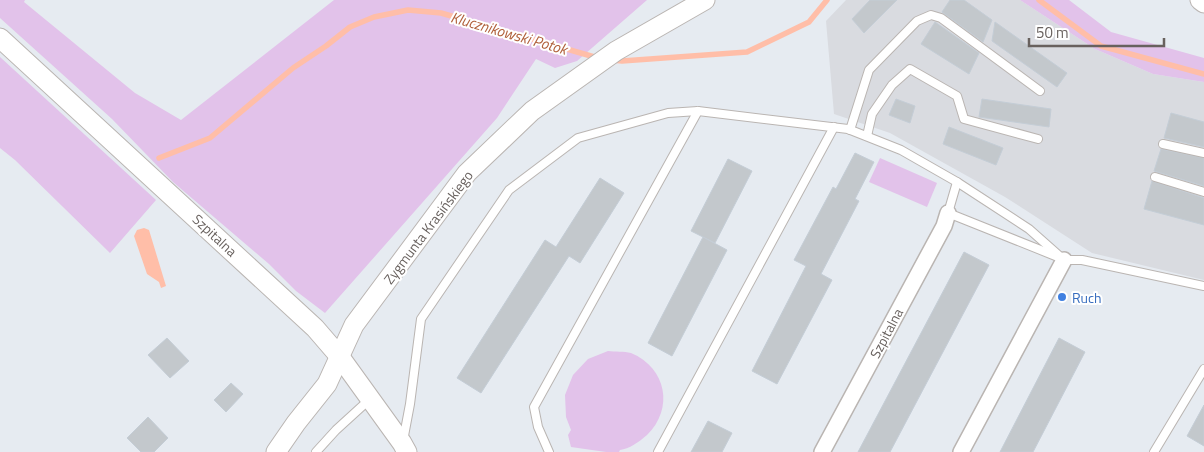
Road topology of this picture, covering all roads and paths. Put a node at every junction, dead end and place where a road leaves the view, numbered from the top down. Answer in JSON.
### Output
{"nodes":[{"id":1,"x":705,"y":0,"type":"edge"},
{"id":2,"x":1200,"y":0,"type":"edge"},
{"id":3,"x":1204,"y":3,"type":"edge"},
{"id":4,"x":0,"y":38,"type":"edge"},
{"id":5,"x":1040,"y":90,"type":"dead end"},
{"id":6,"x":698,"y":111,"type":"junction"},
{"id":7,"x":834,"y":127,"type":"junction"},
{"id":8,"x":850,"y":130,"type":"junction"},
{"id":9,"x":867,"y":136,"type":"junction"},
{"id":10,"x":1038,"y":139,"type":"dead end"},
{"id":11,"x":1163,"y":144,"type":"dead end"},
{"id":12,"x":1204,"y":153,"type":"edge"},
{"id":13,"x":1155,"y":177,"type":"dead end"},
{"id":14,"x":957,"y":182,"type":"junction"},
{"id":15,"x":1204,"y":192,"type":"edge"},
{"id":16,"x":948,"y":213,"type":"junction"},
{"id":17,"x":1064,"y":260,"type":"junction"},
{"id":18,"x":1204,"y":286,"type":"edge"},
{"id":19,"x":340,"y":357,"type":"junction"},
{"id":20,"x":1204,"y":369,"type":"edge"},
{"id":21,"x":370,"y":399,"type":"junction"},
{"id":22,"x":405,"y":447,"type":"edge"},
{"id":23,"x":276,"y":452,"type":"edge"},
{"id":24,"x":316,"y":452,"type":"edge"},
{"id":25,"x":549,"y":452,"type":"edge"},
{"id":26,"x":658,"y":452,"type":"edge"},
{"id":27,"x":822,"y":452,"type":"edge"},
{"id":28,"x":961,"y":452,"type":"edge"},
{"id":29,"x":1154,"y":452,"type":"edge"}],
"edges":[{"from":1,"to":19,"type":"street","name":"Zygmunta Krasińskiego"},
{"from":2,"to":3,"type":"street"},
{"from":4,"to":19,"type":"street","name":"Szpitalna"},
{"from":5,"to":8,"type":"lane"},
{"from":6,"to":7,"type":"lane"},
{"from":6,"to":22,"type":"lane"},
{"from":6,"to":25,"type":"lane"},
{"from":7,"to":8,"type":"lane"},
{"from":7,"to":26,"type":"lane"},
{"from":8,"to":9,"type":"lane"},
{"from":9,"to":10,"type":"lane"},
{"from":9,"to":14,"type":"lane"},
{"from":11,"to":12,"type":"lane"},
{"from":13,"to":15,"type":"lane"},
{"from":14,"to":16,"type":"lane"},
{"from":14,"to":17,"type":"lane"},
{"from":16,"to":17,"type":"lane"},
{"from":16,"to":27,"type":"street","name":"Szpitalna"},
{"from":17,"to":18,"type":"lane"},
{"from":17,"to":28,"type":"street"},
{"from":19,"to":21,"type":"street","name":"Szpitalna"},
{"from":19,"to":23,"type":"street","name":"Zygmunta Krasińskiego"},
{"from":20,"to":29,"type":"lane"},
{"from":21,"to":22,"type":"street","name":"Szpitalna"},
{"from":21,"to":24,"type":"lane"}]}
